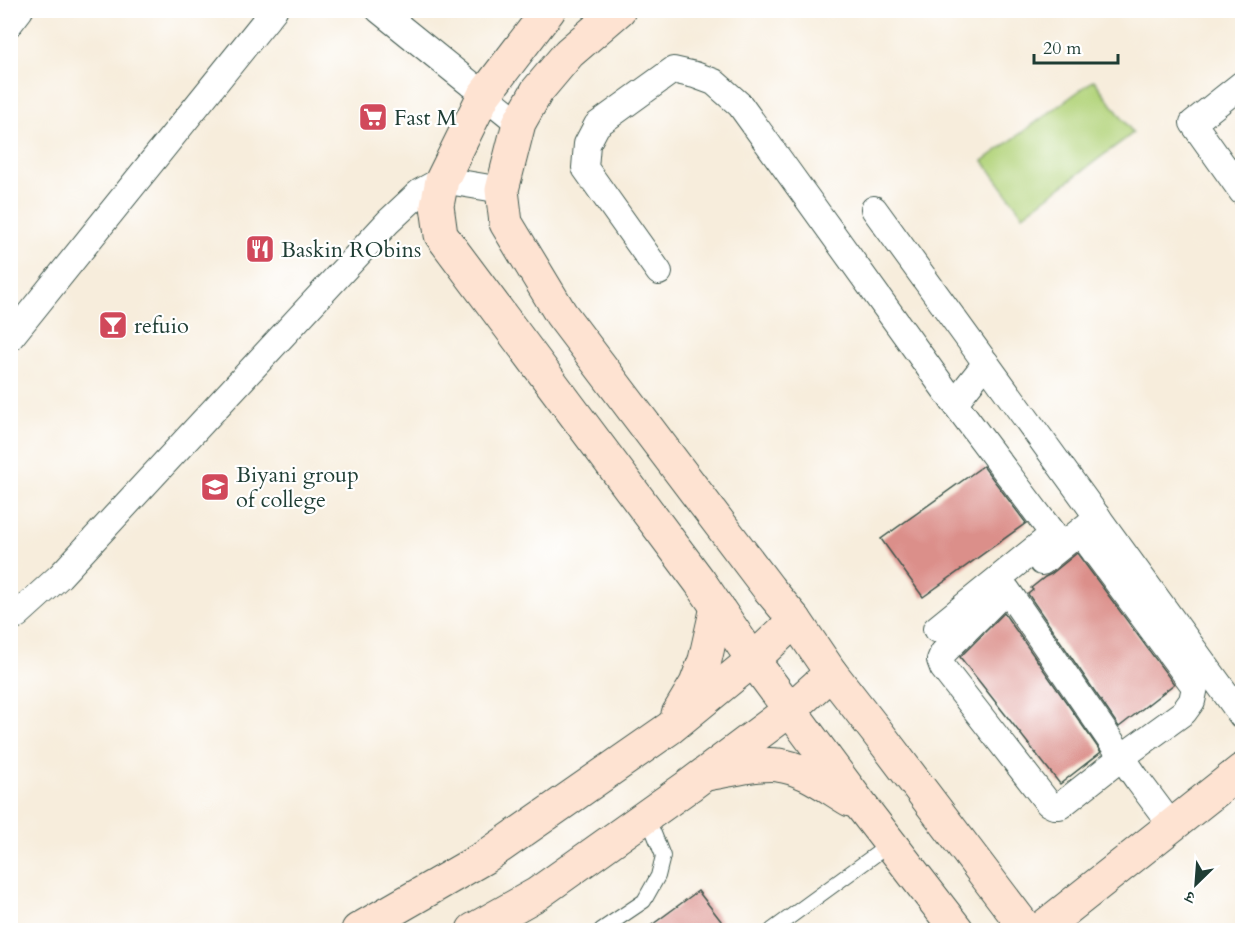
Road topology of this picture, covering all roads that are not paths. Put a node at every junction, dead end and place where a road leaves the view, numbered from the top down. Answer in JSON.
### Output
{"nodes":[{"id":1,"x":20,"y":10,"type":"edge"},
{"id":2,"x":274,"y":10,"type":"edge"},
{"id":3,"x":379,"y":10,"type":"edge"},
{"id":4,"x":549,"y":10,"type":"edge"},
{"id":5,"x":619,"y":10,"type":"edge"},
{"id":6,"x":10,"y":23,"type":"edge"},
{"id":7,"x":1242,"y":84,"type":"edge"},
{"id":8,"x":484,"y":95,"type":"junction"},
{"id":9,"x":519,"y":123,"type":"junction"},
{"id":10,"x":442,"y":180,"type":"junction"},
{"id":11,"x":502,"y":190,"type":"junction"},
{"id":12,"x":1242,"y":192,"type":"edge"},
{"id":13,"x":874,"y":209,"type":"dead end"},
{"id":14,"x":659,"y":272,"type":"dead end"},
{"id":15,"x":10,"y":338,"type":"edge"},
{"id":16,"x":987,"y":363,"type":"junction"},
{"id":17,"x":953,"y":401,"type":"junction"},
{"id":18,"x":1089,"y":518,"type":"junction"},
{"id":19,"x":1053,"y":534,"type":"junction"},
{"id":20,"x":1007,"y":590,"type":"junction"},
{"id":21,"x":717,"y":607,"type":"junction"},
{"id":22,"x":10,"y":617,"type":"edge"},
{"id":23,"x":795,"y":620,"type":"junction"},
{"id":24,"x":936,"y":629,"type":"dead end"},
{"id":25,"x":753,"y":660,"type":"junction"},
{"id":26,"x":831,"y":673,"type":"junction"},
{"id":27,"x":791,"y":709,"type":"junction"},
{"id":28,"x":1242,"y":716,"type":"edge"},
{"id":29,"x":670,"y":728,"type":"junction"},
{"id":30,"x":1122,"y":757,"type":"junction"},
{"id":31,"x":1242,"y":770,"type":"edge"},
{"id":32,"x":703,"y":775,"type":"junction"},
{"id":33,"x":862,"y":807,"type":"junction"},
{"id":34,"x":647,"y":816,"type":"junction"},
{"id":35,"x":1172,"y":826,"type":"junction"},
{"id":36,"x":890,"y":844,"type":"junction"},
{"id":37,"x":952,"y":929,"type":"edge"},
{"id":38,"x":358,"y":930,"type":"edge"},
{"id":39,"x":473,"y":930,"type":"edge"},
{"id":40,"x":601,"y":930,"type":"edge"},
{"id":41,"x":772,"y":930,"type":"edge"},
{"id":42,"x":1027,"y":930,"type":"edge"},
{"id":43,"x":1040,"y":930,"type":"edge"}],
"edges":[{"from":1,"to":6,"type":"street"},
{"from":2,"to":15,"type":"street"},
{"from":3,"to":8,"type":"street"},
{"from":4,"to":8,"type":"street"},
{"from":5,"to":9,"type":"street"},
{"from":7,"to":12,"type":"street"},
{"from":8,"to":9,"type":"street"},
{"from":8,"to":10,"type":"street"},
{"from":9,"to":11,"type":"street"},
{"from":10,"to":11,"type":"street"},
{"from":10,"to":21,"type":"street"},
{"from":10,"to":22,"type":"street"},
{"from":11,"to":23,"type":"street"},
{"from":13,"to":16,"type":"street"},
{"from":14,"to":17,"type":"street"},
{"from":16,"to":17,"type":"street"},
{"from":16,"to":18,"type":"street"},
{"from":17,"to":19,"type":"street"},
{"from":18,"to":19,"type":"street"},
{"from":18,"to":20,"type":"street"},
{"from":18,"to":28,"type":"street"},
{"from":18,"to":30,"type":"street"},
{"from":19,"to":24,"type":"street"},
{"from":20,"to":30,"type":"street"},
{"from":20,"to":30,"type":"street"},
{"from":21,"to":25,"type":"street"},
{"from":21,"to":29,"type":"street"},
{"from":23,"to":25,"type":"street"},
{"from":23,"to":26,"type":"street"},
{"from":25,"to":27,"type":"street"},
{"from":25,"to":29,"type":"street"},
{"from":26,"to":27,"type":"street"},
{"from":26,"to":42,"type":"street"},
{"from":27,"to":32,"type":"street"},
{"from":27,"to":33,"type":"street"},
{"from":29,"to":38,"type":"street"},
{"from":30,"to":35,"type":"street"},
{"from":31,"to":35,"type":"street"},
{"from":32,"to":33,"type":"street"},
{"from":32,"to":34,"type":"street"},
{"from":33,"to":36,"type":"street"},
{"from":34,"to":39,"type":"street"},
{"from":34,"to":40,"type":"lane"},
{"from":35,"to":43,"type":"street"},
{"from":36,"to":37,"type":"street"},
{"from":36,"to":41,"type":"lane"}]}
